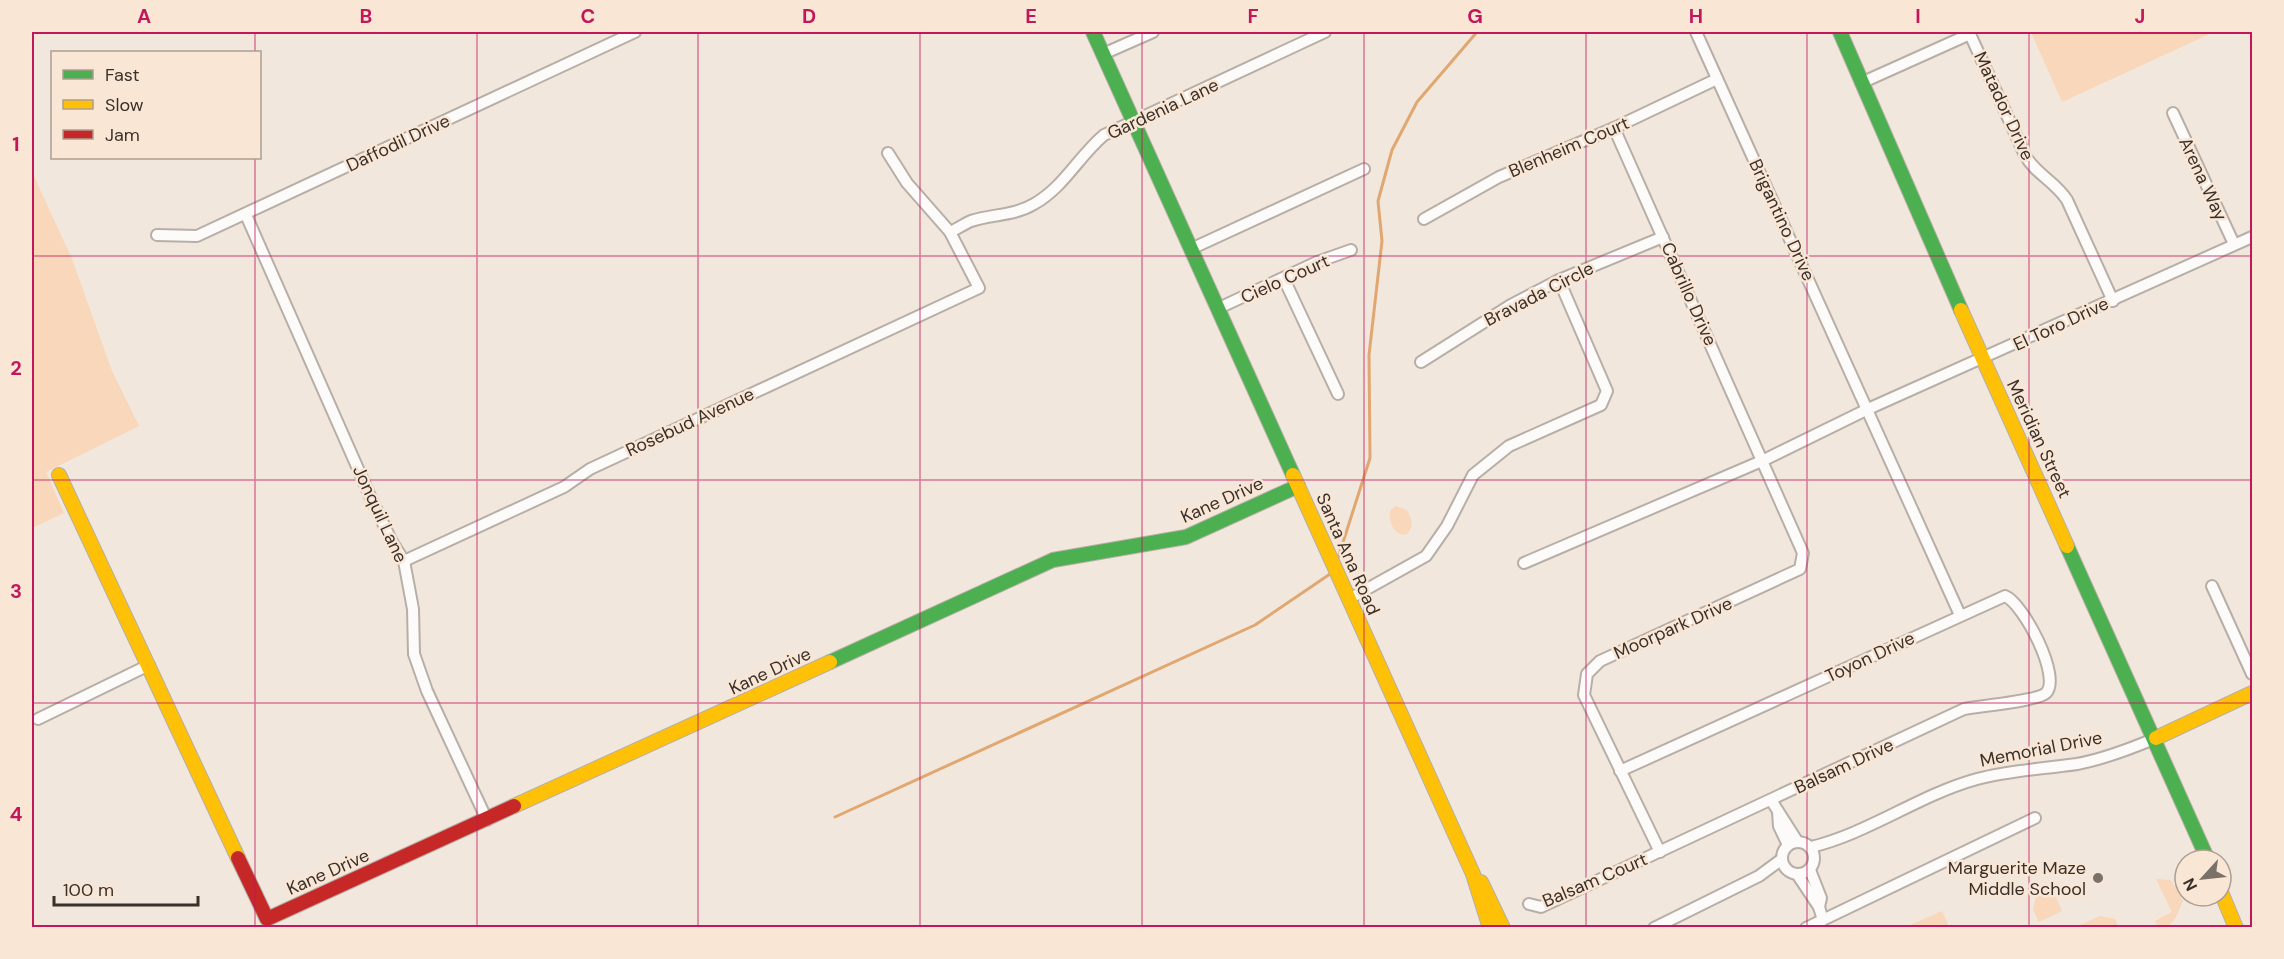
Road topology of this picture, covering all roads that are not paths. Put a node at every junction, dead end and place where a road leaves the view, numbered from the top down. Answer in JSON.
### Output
{"nodes":[{"id":1,"x":635,"y":32,"type":"edge"},
{"id":2,"x":1093,"y":32,"type":"edge"},
{"id":3,"x":1153,"y":32,"type":"edge"},
{"id":4,"x":1325,"y":32,"type":"edge"},
{"id":5,"x":1696,"y":32,"type":"edge"},
{"id":6,"x":1840,"y":32,"type":"edge"},
{"id":7,"x":1970,"y":33,"type":"edge"},
{"id":8,"x":1103,"y":54,"type":"junction"},
{"id":9,"x":1717,"y":79,"type":"junction"},
{"id":10,"x":1861,"y":83,"type":"junction"},
{"id":11,"x":2173,"y":113,"type":"dead end"},
{"id":12,"x":1134,"y":122,"type":"junction"},
{"id":13,"x":1614,"y":128,"type":"junction"},
{"id":14,"x":888,"y":153,"type":"dead end"},
{"id":15,"x":1364,"y":169,"type":"dead end"},
{"id":16,"x":246,"y":215,"type":"junction"},
{"id":17,"x":1424,"y":219,"type":"dead end"},
{"id":18,"x":950,"y":232,"type":"junction"},
{"id":19,"x":157,"y":235,"type":"dead end"},
{"id":20,"x":1663,"y":237,"type":"junction"},
{"id":21,"x":2253,"y":237,"type":"edge"},
{"id":22,"x":2234,"y":244,"type":"junction"},
{"id":23,"x":1192,"y":248,"type":"junction"},
{"id":24,"x":1351,"y":250,"type":"dead end"},
{"id":25,"x":1284,"y":279,"type":"junction"},
{"id":26,"x":1559,"y":280,"type":"junction"},
{"id":27,"x":2113,"y":301,"type":"junction"},
{"id":28,"x":1219,"y":308,"type":"junction"},
{"id":29,"x":1983,"y":360,"type":"junction"},
{"id":30,"x":1421,"y":362,"type":"dead end"},
{"id":31,"x":1338,"y":394,"type":"dead end"},
{"id":32,"x":1868,"y":409,"type":"junction"},
{"id":33,"x":1764,"y":460,"type":"junction"},
{"id":34,"x":59,"y":475,"type":"dead end"},
{"id":35,"x":1298,"y":486,"type":"junction"},
{"id":36,"x":404,"y":561,"type":"junction"},
{"id":37,"x":1524,"y":563,"type":"dead end"},
{"id":38,"x":2212,"y":586,"type":"dead end"},
{"id":39,"x":1349,"y":599,"type":"junction"},
{"id":40,"x":1960,"y":615,"type":"junction"},
{"id":41,"x":149,"y":665,"type":"junction"},
{"id":42,"x":2253,"y":674,"type":"edge"},
{"id":43,"x":2253,"y":693,"type":"edge"},
{"id":44,"x":2034,"y":700,"type":"joint"},
{"id":45,"x":38,"y":718,"type":"dead end"},
{"id":46,"x":2156,"y":738,"type":"junction"},
{"id":47,"x":1620,"y":771,"type":"junction"},
{"id":48,"x":1771,"y":800,"type":"junction"},
{"id":49,"x":2035,"y":818,"type":"dead end"},
{"id":50,"x":487,"y":820,"type":"junction"},
{"id":51,"x":1836,"y":841,"type":"junction"},
{"id":52,"x":1792,"y":843,"type":"junction"},
{"id":53,"x":1811,"y":847,"type":"junction"},
{"id":54,"x":2203,"y":848,"type":"edge"},
{"id":55,"x":1660,"y":852,"type":"junction"},
{"id":56,"x":1812,"y":865,"type":"junction"},
{"id":57,"x":1788,"y":868,"type":"junction"},
{"id":58,"x":1473,"y":874,"type":"junction"},
{"id":59,"x":1529,"y":904,"type":"dead end"},
{"id":60,"x":1819,"y":907,"type":"junction"},
{"id":61,"x":2228,"y":908,"type":"edge"},
{"id":62,"x":1823,"y":920,"type":"junction"},
{"id":63,"x":1490,"y":927,"type":"edge"},
{"id":64,"x":1503,"y":927,"type":"edge"},
{"id":65,"x":1654,"y":927,"type":"edge"},
{"id":66,"x":1806,"y":927,"type":"edge"},
{"id":67,"x":2236,"y":927,"type":"edge"}],
"edges":[{"from":1,"to":16,"type":"street","name":"Daffodil Drive"},
{"from":2,"to":8,"type":"street","name":"Santa Ana Road"},
{"from":3,"to":8,"type":"street"},
{"from":4,"to":12,"type":"street","name":"Gardenia Lane"},
{"from":5,"to":9,"type":"street","name":"Brigantino Drive"},
{"from":6,"to":10,"type":"street","name":"Meridian Street"},
{"from":7,"to":10,"type":"street"},
{"from":7,"to":27,"type":"street","name":"Matador Drive"},
{"from":8,"to":12,"type":"street","name":"Santa Ana Road"},
{"from":9,"to":13,"type":"street","name":"Blenheim Court"},
{"from":9,"to":32,"type":"street","name":"Brigantino Drive"},
{"from":10,"to":29,"type":"street","name":"Meridian Street"},
{"from":11,"to":22,"type":"street","name":"Arena Way"},
{"from":12,"to":18,"type":"street","name":"Gardenia Lane"},
{"from":12,"to":23,"type":"street","name":"Santa Ana Road"},
{"from":13,"to":17,"type":"street","name":"Blenheim Court"},
{"from":13,"to":20,"type":"street","name":"Cabrillo Drive"},
{"from":14,"to":18,"type":"street"},
{"from":15,"to":23,"type":"street"},
{"from":16,"to":19,"type":"street","name":"Daffodil Drive"},
{"from":16,"to":36,"type":"street","name":"Jonquil Lane"},
{"from":18,"to":36,"type":"street","name":"Rosebud Avenue"},
{"from":20,"to":26,"type":"street","name":"Bravada Circle"},
{"from":20,"to":33,"type":"street","name":"Cabrillo Drive"},
{"from":21,"to":22,"type":"street","name":"El Toro Drive"},
{"from":22,"to":27,"type":"street","name":"El Toro Drive"},
{"from":23,"to":28,"type":"street","name":"Santa Ana Road"},
{"from":24,"to":25,"type":"street","name":"Cielo Court"},
{"from":25,"to":28,"type":"street","name":"Cielo Court"},
{"from":25,"to":31,"type":"street"},
{"from":26,"to":30,"type":"street","name":"Bravada Circle"},
{"from":26,"to":39,"type":"street"},
{"from":27,"to":29,"type":"street","name":"El Toro Drive"},
{"from":28,"to":35,"type":"street","name":"Santa Ana Road"},
{"from":29,"to":32,"type":"street","name":"El Toro Drive"},
{"from":29,"to":46,"type":"street","name":"Meridian Street"},
{"from":32,"to":33,"type":"street"},
{"from":32,"to":40,"type":"street","name":"Brigantino Drive"},
{"from":33,"to":37,"type":"street"},
{"from":33,"to":47,"type":"street","name":"Moorpark Drive"},
{"from":34,"to":41,"type":"street"},
{"from":35,"to":39,"type":"street","name":"Santa Ana Road"},
{"from":35,"to":50,"type":"street","name":"Kane Drive"},
{"from":36,"to":50,"type":"street","name":"Jonquil Lane"},
{"from":38,"to":42,"type":"street"},
{"from":39,"to":58,"type":"street","name":"Santa Ana Road"},
{"from":40,"to":44,"type":"street","name":"Toyon Drive"},
{"from":40,"to":47,"type":"street","name":"Toyon Drive"},
{"from":41,"to":45,"type":"street"},
{"from":41,"to":50,"type":"street","name":"Kane Drive"},
{"from":43,"to":46,"type":"street","name":"Memorial Drive"},
{"from":44,"to":48,"type":"street","name":"Balsam Drive"},
{"from":46,"to":51,"type":"street","name":"Memorial Drive"},
{"from":46,"to":54,"type":"street","name":"Meridian Street"},
{"from":47,"to":55,"type":"street","name":"Moorpark Drive"},
{"from":48,"to":52,"type":"street"},
{"from":48,"to":55,"type":"street","name":"Balsam Drive"},
{"from":49,"to":62,"type":"street"},
{"from":51,"to":53,"type":"street"},
{"from":51,"to":56,"type":"street"},
{"from":52,"to":53,"type":"street"},
{"from":52,"to":57,"type":"street"},
{"from":53,"to":56,"type":"street"},
{"from":55,"to":59,"type":"street","name":"Balsam Court"},
{"from":56,"to":57,"type":"street"},
{"from":56,"to":60,"type":"street"},
{"from":57,"to":60,"type":"street"},
{"from":57,"to":65,"type":"street"},
{"from":58,"to":63,"type":"street","name":"Santa Ana Road"},
{"from":58,"to":64,"type":"street","name":"Santa Ana Road"},
{"from":60,"to":62,"type":"street"},
{"from":61,"to":67,"type":"street"},
{"from":62,"to":66,"type":"street"}]}
